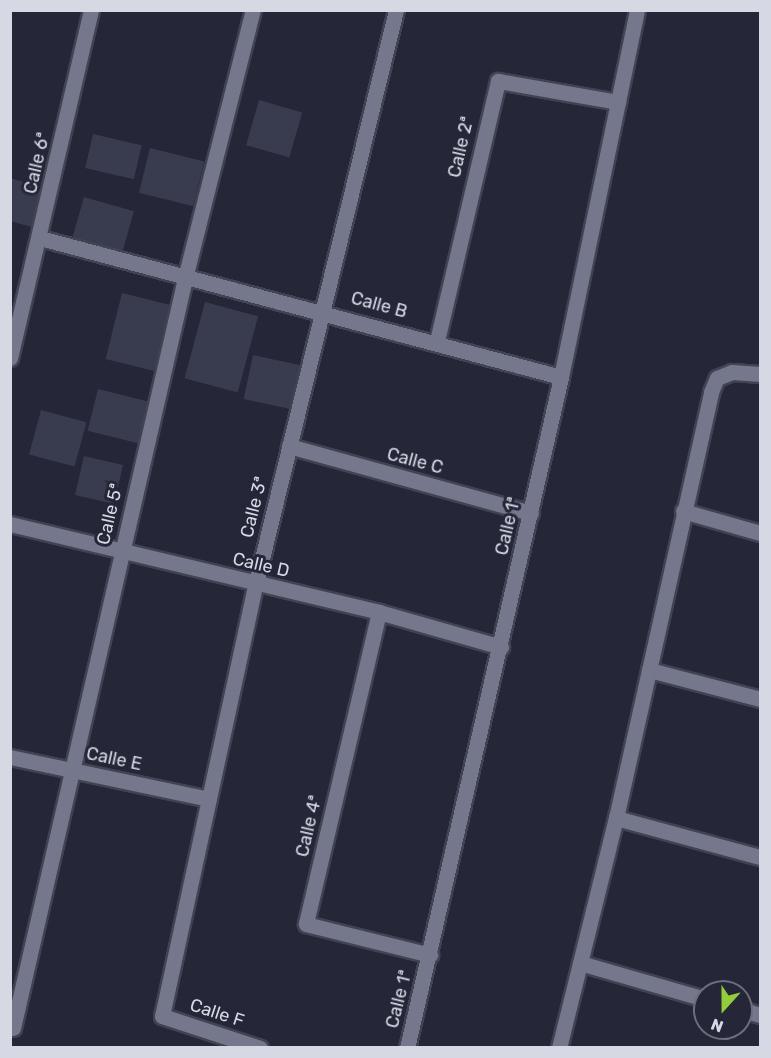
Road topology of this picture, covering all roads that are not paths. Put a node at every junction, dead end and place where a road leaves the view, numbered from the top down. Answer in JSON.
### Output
{"nodes":[{"id":1,"x":91,"y":10,"type":"edge"},
{"id":2,"x":253,"y":10,"type":"edge"},
{"id":3,"x":396,"y":10,"type":"edge"},
{"id":4,"x":637,"y":10,"type":"edge"},
{"id":5,"x":618,"y":102,"type":"junction"},
{"id":6,"x":40,"y":238,"type":"junction"},
{"id":7,"x":185,"y":278,"type":"junction"},
{"id":8,"x":321,"y":310,"type":"junction"},
{"id":9,"x":437,"y":340,"type":"junction"},
{"id":10,"x":10,"y":358,"type":"edge"},
{"id":11,"x":760,"y":374,"type":"edge"},
{"id":12,"x":561,"y":377,"type":"junction"},
{"id":13,"x":289,"y":446,"type":"junction"},
{"id":14,"x":683,"y":511,"type":"junction"},
{"id":15,"x":531,"y":513,"type":"junction"},
{"id":16,"x":10,"y":524,"type":"edge"},
{"id":17,"x":760,"y":533,"type":"edge"},
{"id":18,"x":121,"y":553,"type":"junction"},
{"id":19,"x":256,"y":583,"type":"junction"},
{"id":20,"x":379,"y":612,"type":"junction"},
{"id":21,"x":501,"y":647,"type":"junction"},
{"id":22,"x":649,"y":670,"type":"junction"},
{"id":23,"x":760,"y":699,"type":"edge"},
{"id":24,"x":10,"y":757,"type":"edge"},
{"id":25,"x":71,"y":769,"type":"junction"},
{"id":26,"x":209,"y":799,"type":"junction"},
{"id":27,"x":616,"y":818,"type":"junction"},
{"id":28,"x":760,"y":857,"type":"edge"},
{"id":29,"x":430,"y":955,"type":"junction"},
{"id":30,"x":580,"y":963,"type":"junction"},
{"id":31,"x":693,"y":996,"type":"edge"},
{"id":32,"x":162,"y":1016,"type":"joint"},
{"id":33,"x":13,"y":1028,"type":"dead end"},
{"id":34,"x":260,"y":1047,"type":"edge"},
{"id":35,"x":407,"y":1047,"type":"edge"},
{"id":36,"x":560,"y":1047,"type":"edge"}],
"edges":[{"from":1,"to":6,"type":"street","name":"Calle 6ª"},
{"from":2,"to":7,"type":"street","name":"Calle 5ª"},
{"from":3,"to":8,"type":"street","name":"Calle 3ª"},
{"from":4,"to":5,"type":"street","name":"Calle 1ª"},
{"from":5,"to":9,"type":"street","name":"Calle 2ª"},
{"from":5,"to":12,"type":"street","name":"Calle 1ª"},
{"from":6,"to":7,"type":"street","name":"Calle B"},
{"from":6,"to":10,"type":"street","name":"Calle 6ª"},
{"from":7,"to":8,"type":"street","name":"Calle B"},
{"from":7,"to":18,"type":"street","name":"Calle 5ª"},
{"from":8,"to":9,"type":"street","name":"Calle B"},
{"from":8,"to":13,"type":"street","name":"Calle 3ª"},
{"from":9,"to":12,"type":"street","name":"Calle B"},
{"from":11,"to":14,"type":"street"},
{"from":12,"to":15,"type":"street","name":"Calle 1ª"},
{"from":13,"to":15,"type":"street","name":"Calle C"},
{"from":13,"to":19,"type":"street","name":"Calle 3ª"},
{"from":14,"to":17,"type":"street"},
{"from":14,"to":22,"type":"street"},
{"from":15,"to":21,"type":"street","name":"Calle 1ª"},
{"from":16,"to":18,"type":"street","name":"Calle D"},
{"from":18,"to":19,"type":"street","name":"Calle D"},
{"from":18,"to":25,"type":"street","name":"Calle 5ª"},
{"from":19,"to":20,"type":"street","name":"Calle D"},
{"from":19,"to":26,"type":"street","name":"Calle 3ª"},
{"from":20,"to":21,"type":"street","name":"Calle D"},
{"from":20,"to":29,"type":"street","name":"Calle 4ª"},
{"from":21,"to":29,"type":"street","name":"Calle 1ª"},
{"from":22,"to":23,"type":"street"},
{"from":22,"to":27,"type":"street"},
{"from":24,"to":25,"type":"street","name":"Calle E"},
{"from":25,"to":26,"type":"street","name":"Calle E"},
{"from":25,"to":33,"type":"street","name":"Calle 5ª"},
{"from":26,"to":32,"type":"street","name":"Calle 3ª"},
{"from":27,"to":28,"type":"street"},
{"from":27,"to":30,"type":"street"},
{"from":29,"to":35,"type":"street","name":"Calle 1ª"},
{"from":30,"to":31,"type":"street"},
{"from":30,"to":36,"type":"street"},
{"from":32,"to":34,"type":"street","name":"Calle F"}]}
